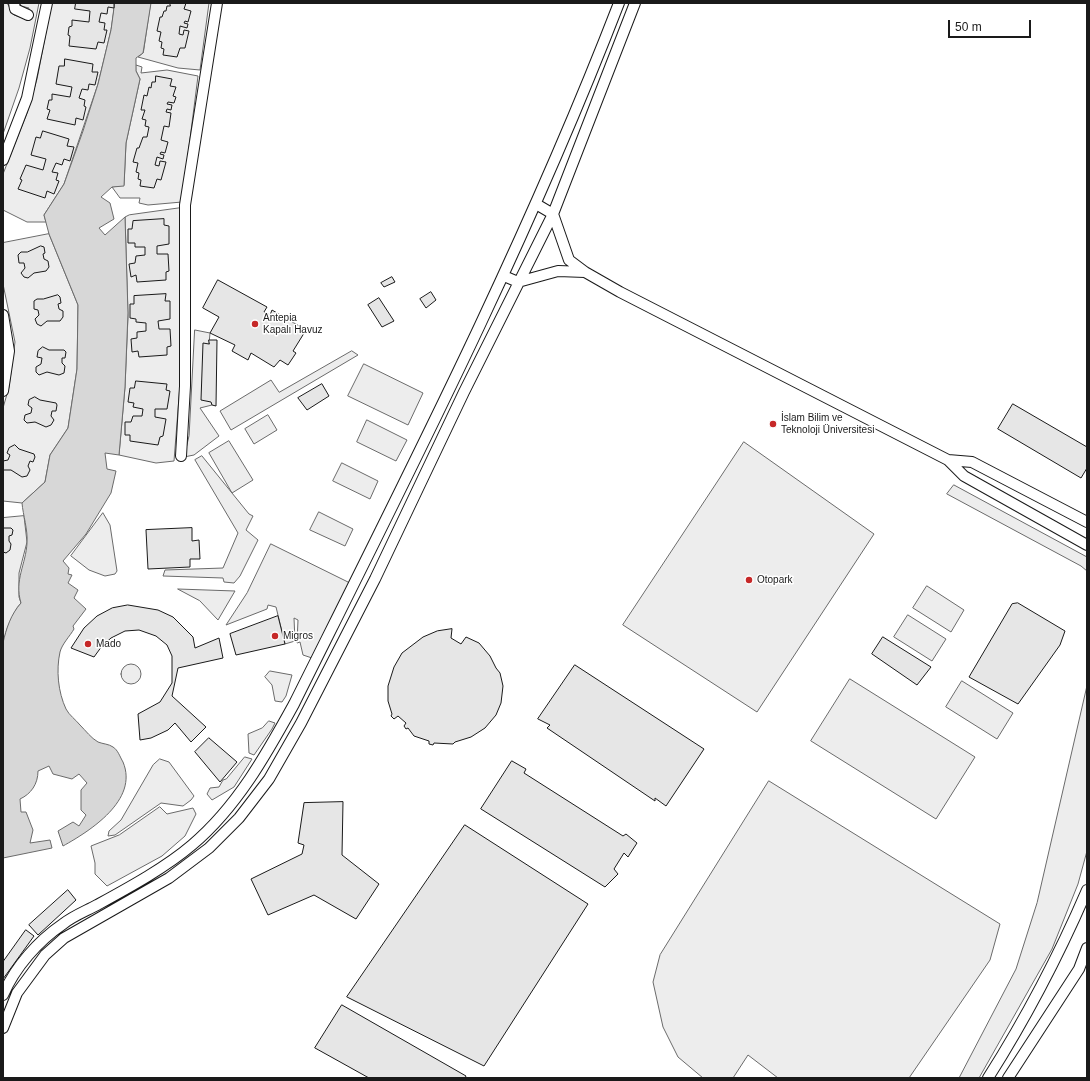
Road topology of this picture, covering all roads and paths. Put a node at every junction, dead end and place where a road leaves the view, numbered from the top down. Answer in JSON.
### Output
{"nodes":[{"id":1,"x":14,"y":3,"type":"edge"},
{"id":2,"x":47,"y":3,"type":"edge"},
{"id":3,"x":217,"y":3,"type":"edge"},
{"id":4,"x":619,"y":3,"type":"edge"},
{"id":5,"x":635,"y":3,"type":"edge"},
{"id":6,"x":28,"y":15,"type":"dead end"},
{"id":7,"x":3,"y":160,"type":"edge"},
{"id":8,"x":536,"y":204,"type":"junction"},
{"id":9,"x":553,"y":214,"type":"junction"},
{"id":10,"x":585,"y":272,"type":"junction"},
{"id":11,"x":504,"y":276,"type":"junction"},
{"id":12,"x":518,"y":282,"type":"junction"},
{"id":13,"x":3,"y":315,"type":"edge"},
{"id":14,"x":3,"y":391,"type":"edge"},
{"id":15,"x":181,"y":456,"type":"dead end"},
{"id":16,"x":948,"y":460,"type":"junction"},
{"id":17,"x":1087,"y":522,"type":"edge"},
{"id":18,"x":1087,"y":545,"type":"edge"},
{"id":19,"x":1087,"y":890,"type":"edge"},
{"id":20,"x":1087,"y":948,"type":"edge"},
{"id":21,"x":3,"y":995,"type":"edge"},
{"id":22,"x":3,"y":1028,"type":"edge"},
{"id":23,"x":988,"y":1078,"type":"edge"},
{"id":24,"x":1008,"y":1078,"type":"edge"}],
"edges":[{"from":1,"to":6,"type":"street"},
{"from":2,"to":7,"type":"street"},
{"from":3,"to":15,"type":"street"},
{"from":4,"to":8,"type":"street"},
{"from":5,"to":9,"type":"street"},
{"from":8,"to":9,"type":"street"},
{"from":8,"to":11,"type":"street"},
{"from":9,"to":10,"type":"street"},
{"from":9,"to":12,"type":"street"},
{"from":10,"to":12,"type":"street"},
{"from":10,"to":16,"type":"street"},
{"from":11,"to":12,"type":"street"},
{"from":11,"to":21,"type":"street"},
{"from":12,"to":22,"type":"street"},
{"from":13,"to":14,"type":"street"},
{"from":16,"to":17,"type":"street"},
{"from":16,"to":18,"type":"street"},
{"from":19,"to":23,"type":"street"},
{"from":20,"to":24,"type":"street"}]}
